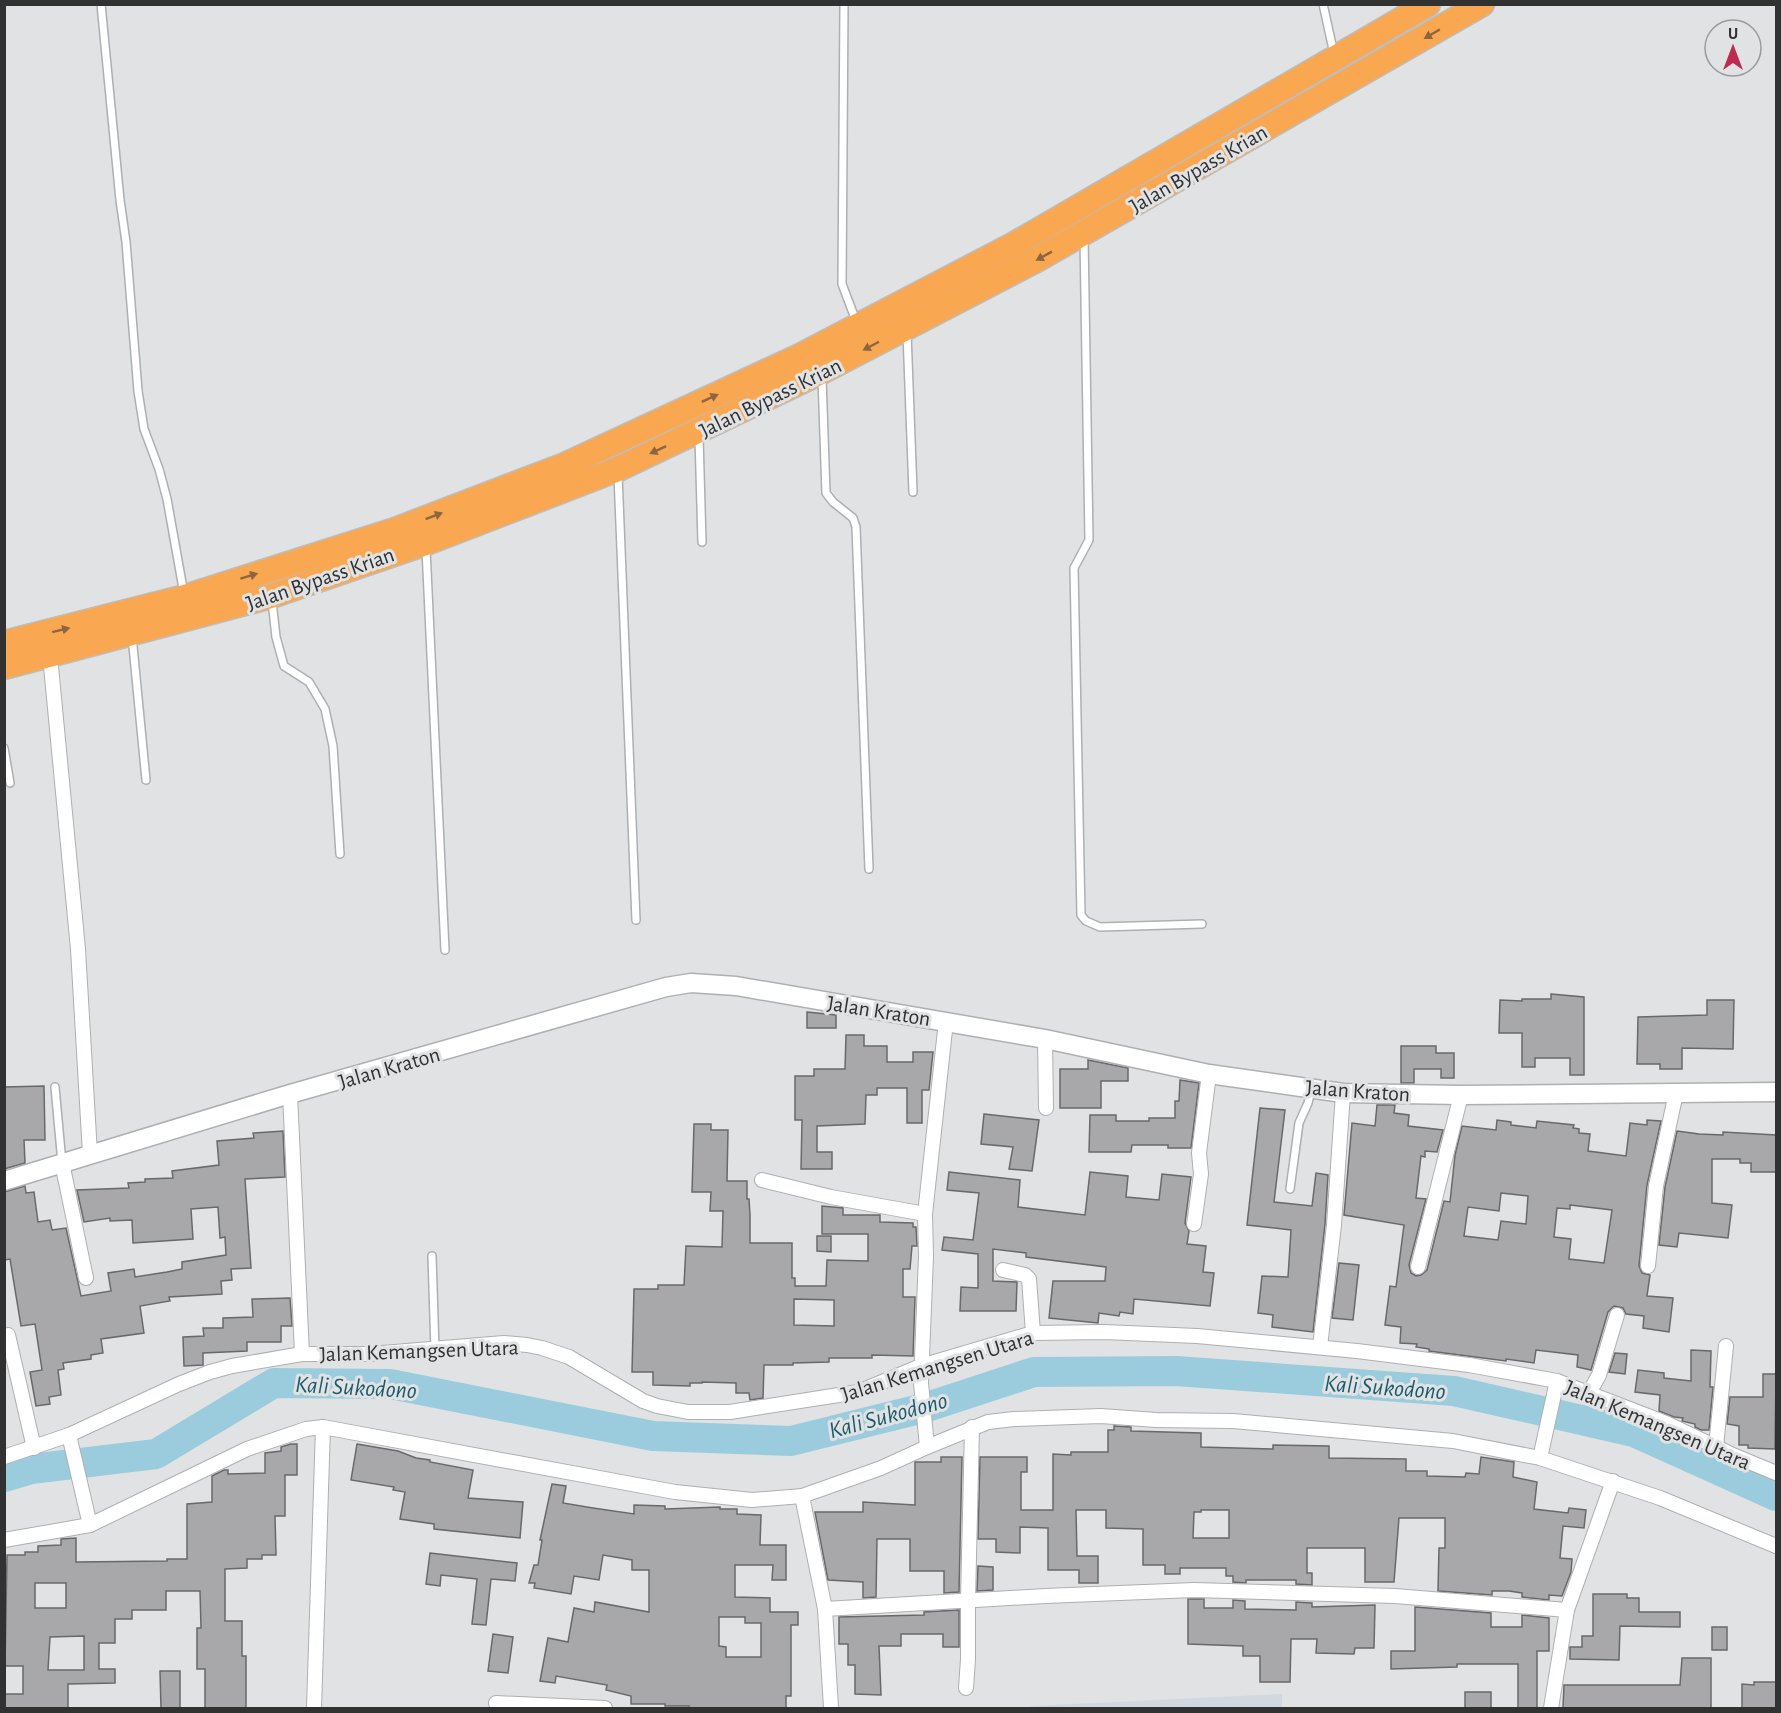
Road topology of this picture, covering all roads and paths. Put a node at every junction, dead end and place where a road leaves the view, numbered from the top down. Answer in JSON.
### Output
{"nodes":[{"id":1,"x":101,"y":4,"type":"edge"},
{"id":2,"x":844,"y":4,"type":"edge"},
{"id":3,"x":1323,"y":4,"type":"edge"},
{"id":4,"x":1428,"y":4,"type":"edge"},
{"id":5,"x":1482,"y":4,"type":"edge"},
{"id":6,"x":1335,"y":60,"type":"junction"},
{"id":7,"x":1084,"y":233,"type":"junction"},
{"id":8,"x":858,"y":327,"type":"junction"},
{"id":9,"x":907,"y":328,"type":"junction"},
{"id":10,"x":821,"y":372,"type":"junction"},
{"id":11,"x":699,"y":431,"type":"junction"},
{"id":12,"x":618,"y":469,"type":"junction"},
{"id":13,"x":913,"y":492,"type":"dead end"},
{"id":14,"x":702,"y":542,"type":"dead end"},
{"id":15,"x":426,"y":543,"type":"junction"},
{"id":16,"x":271,"y":596,"type":"junction"},
{"id":17,"x":185,"y":597,"type":"junction"},
{"id":18,"x":132,"y":633,"type":"junction"},
{"id":19,"x":4,"y":643,"type":"edge"},
{"id":20,"x":50,"y":656,"type":"junction"},
{"id":21,"x":4,"y":667,"type":"edge"},
{"id":22,"x":4,"y":748,"type":"edge"},
{"id":23,"x":146,"y":780,"type":"dead end"},
{"id":24,"x":10,"y":783,"type":"dead end"},
{"id":25,"x":339,"y":854,"type":"dead end"},
{"id":26,"x":869,"y":869,"type":"dead end"},
{"id":27,"x":636,"y":920,"type":"dead end"},
{"id":28,"x":1202,"y":924,"type":"dead end"},
{"id":29,"x":445,"y":950,"type":"dead end"},
{"id":30,"x":946,"y":1021,"type":"junction"},
{"id":31,"x":1045,"y":1039,"type":"junction"},
{"id":32,"x":1209,"y":1074,"type":"junction"},
{"id":33,"x":55,"y":1088,"type":"dead end"},
{"id":34,"x":1311,"y":1088,"type":"junction"},
{"id":35,"x":1676,"y":1092,"type":"junction"},
{"id":36,"x":1776,"y":1092,"type":"edge"},
{"id":37,"x":1343,"y":1093,"type":"junction"},
{"id":38,"x":290,"y":1094,"type":"junction"},
{"id":39,"x":1461,"y":1095,"type":"junction"},
{"id":40,"x":1046,"y":1108,"type":"dead end"},
{"id":41,"x":90,"y":1154,"type":"junction"},
{"id":42,"x":62,"y":1163,"type":"junction"},
{"id":43,"x":762,"y":1179,"type":"dead end"},
{"id":44,"x":4,"y":1181,"type":"edge"},
{"id":45,"x":1290,"y":1189,"type":"dead end"},
{"id":46,"x":925,"y":1214,"type":"junction"},
{"id":47,"x":1194,"y":1224,"type":"dead end"},
{"id":48,"x":432,"y":1256,"type":"dead end"},
{"id":49,"x":1648,"y":1266,"type":"dead end"},
{"id":50,"x":1418,"y":1267,"type":"dead end"},
{"id":51,"x":1003,"y":1270,"type":"dead end"},
{"id":52,"x":86,"y":1278,"type":"dead end"},
{"id":53,"x":1617,"y":1315,"type":"dead end"},
{"id":54,"x":1033,"y":1333,"type":"junction"},
{"id":55,"x":8,"y":1335,"type":"dead end"},
{"id":56,"x":1726,"y":1346,"type":"dead end"},
{"id":57,"x":1320,"y":1347,"type":"junction"},
{"id":58,"x":435,"y":1350,"type":"junction"},
{"id":59,"x":303,"y":1354,"type":"junction"},
{"id":60,"x":921,"y":1366,"type":"junction"},
{"id":61,"x":1557,"y":1381,"type":"junction"},
{"id":62,"x":1589,"y":1393,"type":"junction"},
{"id":63,"x":323,"y":1427,"type":"junction"},
{"id":64,"x":972,"y":1427,"type":"junction"},
{"id":65,"x":69,"y":1435,"type":"junction"},
{"id":66,"x":926,"y":1440,"type":"junction"},
{"id":67,"x":1716,"y":1447,"type":"junction"},
{"id":68,"x":34,"y":1448,"type":"junction"},
{"id":69,"x":1542,"y":1451,"type":"junction"},
{"id":70,"x":4,"y":1457,"type":"edge"},
{"id":71,"x":1776,"y":1473,"type":"edge"},
{"id":72,"x":1613,"y":1481,"type":"junction"},
{"id":73,"x":802,"y":1496,"type":"junction"},
{"id":74,"x":90,"y":1525,"type":"junction"},
{"id":75,"x":4,"y":1540,"type":"edge"},
{"id":76,"x":1776,"y":1546,"type":"edge"},
{"id":77,"x":968,"y":1600,"type":"junction"},
{"id":78,"x":825,"y":1609,"type":"junction"},
{"id":79,"x":1567,"y":1610,"type":"junction"},
{"id":80,"x":966,"y":1688,"type":"dead end"},
{"id":81,"x":496,"y":1703,"type":"dead end"},
{"id":82,"x":314,"y":1708,"type":"edge"},
{"id":83,"x":605,"y":1708,"type":"edge"},
{"id":84,"x":831,"y":1708,"type":"edge"},
{"id":85,"x":1551,"y":1708,"type":"edge"}],
"edges":[{"from":1,"to":17,"type":"lane"},
{"from":2,"to":8,"type":"lane"},
{"from":3,"to":6,"type":"lane"},
{"from":4,"to":6,"type":"highway","name":"Jalan Bypass Krian"},
{"from":5,"to":7,"type":"highway","name":"Jalan Bypass Krian","one_way":true},
{"from":6,"to":8,"type":"highway","name":"Jalan Bypass Krian"},
{"from":7,"to":9,"type":"highway","name":"Jalan Bypass Krian","one_way":true},
{"from":7,"to":28,"type":"lane"},
{"from":17,"to":8,"type":"highway","name":"Jalan Bypass Krian","one_way":true},
{"from":9,"to":10,"type":"highway","name":"Jalan Bypass Krian","one_way":true},
{"from":9,"to":13,"type":"lane"},
{"from":10,"to":11,"type":"highway","name":"Jalan Bypass Krian"},
{"from":10,"to":26,"type":"lane"},
{"from":11,"to":12,"type":"highway","name":"Jalan Bypass Krian","one_way":true},
{"from":11,"to":14,"type":"lane"},
{"from":12,"to":15,"type":"highway","name":"Jalan Bypass Krian"},
{"from":12,"to":27,"type":"lane"},
{"from":15,"to":16,"type":"highway","name":"Jalan Bypass Krian"},
{"from":15,"to":29,"type":"lane"},
{"from":16,"to":18,"type":"highway","name":"Jalan Bypass Krian"},
{"from":16,"to":25,"type":"lane"},
{"from":19,"to":17,"type":"highway","name":"Jalan Bypass Krian","one_way":true},
{"from":18,"to":20,"type":"highway","name":"Jalan Bypass Krian"},
{"from":18,"to":23,"type":"lane"},
{"from":20,"to":21,"type":"highway","name":"Jalan Bypass Krian"},
{"from":20,"to":41,"type":"street"},
{"from":22,"to":24,"type":"lane"},
{"from":30,"to":31,"type":"street","name":"Jalan Kraton"},
{"from":30,"to":38,"type":"street","name":"Jalan Kraton"},
{"from":30,"to":46,"type":"street"},
{"from":31,"to":32,"type":"street","name":"Jalan Kraton"},
{"from":31,"to":40,"type":"street"},
{"from":32,"to":34,"type":"street","name":"Jalan Kraton"},
{"from":32,"to":47,"type":"street"},
{"from":33,"to":42,"type":"lane"},
{"from":34,"to":37,"type":"street","name":"Jalan Kraton"},
{"from":34,"to":45,"type":"lane"},
{"from":35,"to":36,"type":"street","name":"Jalan Kraton"},
{"from":35,"to":39,"type":"street","name":"Jalan Kraton"},
{"from":35,"to":49,"type":"street"},
{"from":37,"to":39,"type":"street","name":"Jalan Kraton"},
{"from":37,"to":57,"type":"street"},
{"from":38,"to":41,"type":"street","name":"Jalan Kraton"},
{"from":38,"to":59,"type":"street"},
{"from":39,"to":50,"type":"street"},
{"from":41,"to":42,"type":"street","name":"Jalan Kraton"},
{"from":42,"to":44,"type":"street","name":"Jalan Kraton"},
{"from":42,"to":52,"type":"street"},
{"from":43,"to":46,"type":"street"},
{"from":46,"to":60,"type":"street"},
{"from":48,"to":58,"type":"lane"},
{"from":51,"to":54,"type":"street"},
{"from":53,"to":62,"type":"street"},
{"from":54,"to":57,"type":"street","name":"Jalan Kemangsen Utara"},
{"from":54,"to":60,"type":"street","name":"Jalan Kemangsen Utara"},
{"from":55,"to":68,"type":"street"},
{"from":56,"to":67,"type":"street"},
{"from":57,"to":61,"type":"street","name":"Jalan Kemangsen Utara"},
{"from":58,"to":59,"type":"street","name":"Jalan Kemangsen Utara"},
{"from":58,"to":60,"type":"street","name":"Jalan Kemangsen Utara"},
{"from":59,"to":65,"type":"street","name":"Jalan Kemangsen Utara"},
{"from":60,"to":66,"type":"street"},
{"from":61,"to":62,"type":"street","name":"Jalan Kemangsen Utara"},
{"from":61,"to":69,"type":"street"},
{"from":62,"to":67,"type":"street","name":"Jalan Kemangsen Utara"},
{"from":63,"to":73,"type":"street"},
{"from":63,"to":74,"type":"street"},
{"from":63,"to":82,"type":"street"},
{"from":64,"to":66,"type":"street"},
{"from":64,"to":69,"type":"street"},
{"from":64,"to":77,"type":"street"},
{"from":65,"to":68,"type":"street","name":"Jalan Kemangsen Utara"},
{"from":65,"to":74,"type":"street"},
{"from":66,"to":73,"type":"street"},
{"from":67,"to":71,"type":"street","name":"Jalan Kemangsen Utara"},
{"from":68,"to":70,"type":"street","name":"Jalan Kemangsen Utara"},
{"from":69,"to":72,"type":"street"},
{"from":72,"to":76,"type":"street"},
{"from":72,"to":79,"type":"street"},
{"from":73,"to":78,"type":"street"},
{"from":74,"to":75,"type":"street"},
{"from":77,"to":78,"type":"street"},
{"from":77,"to":79,"type":"street"},
{"from":77,"to":80,"type":"street"},
{"from":78,"to":84,"type":"street"},
{"from":79,"to":85,"type":"street"},
{"from":81,"to":83,"type":"street"}]}
